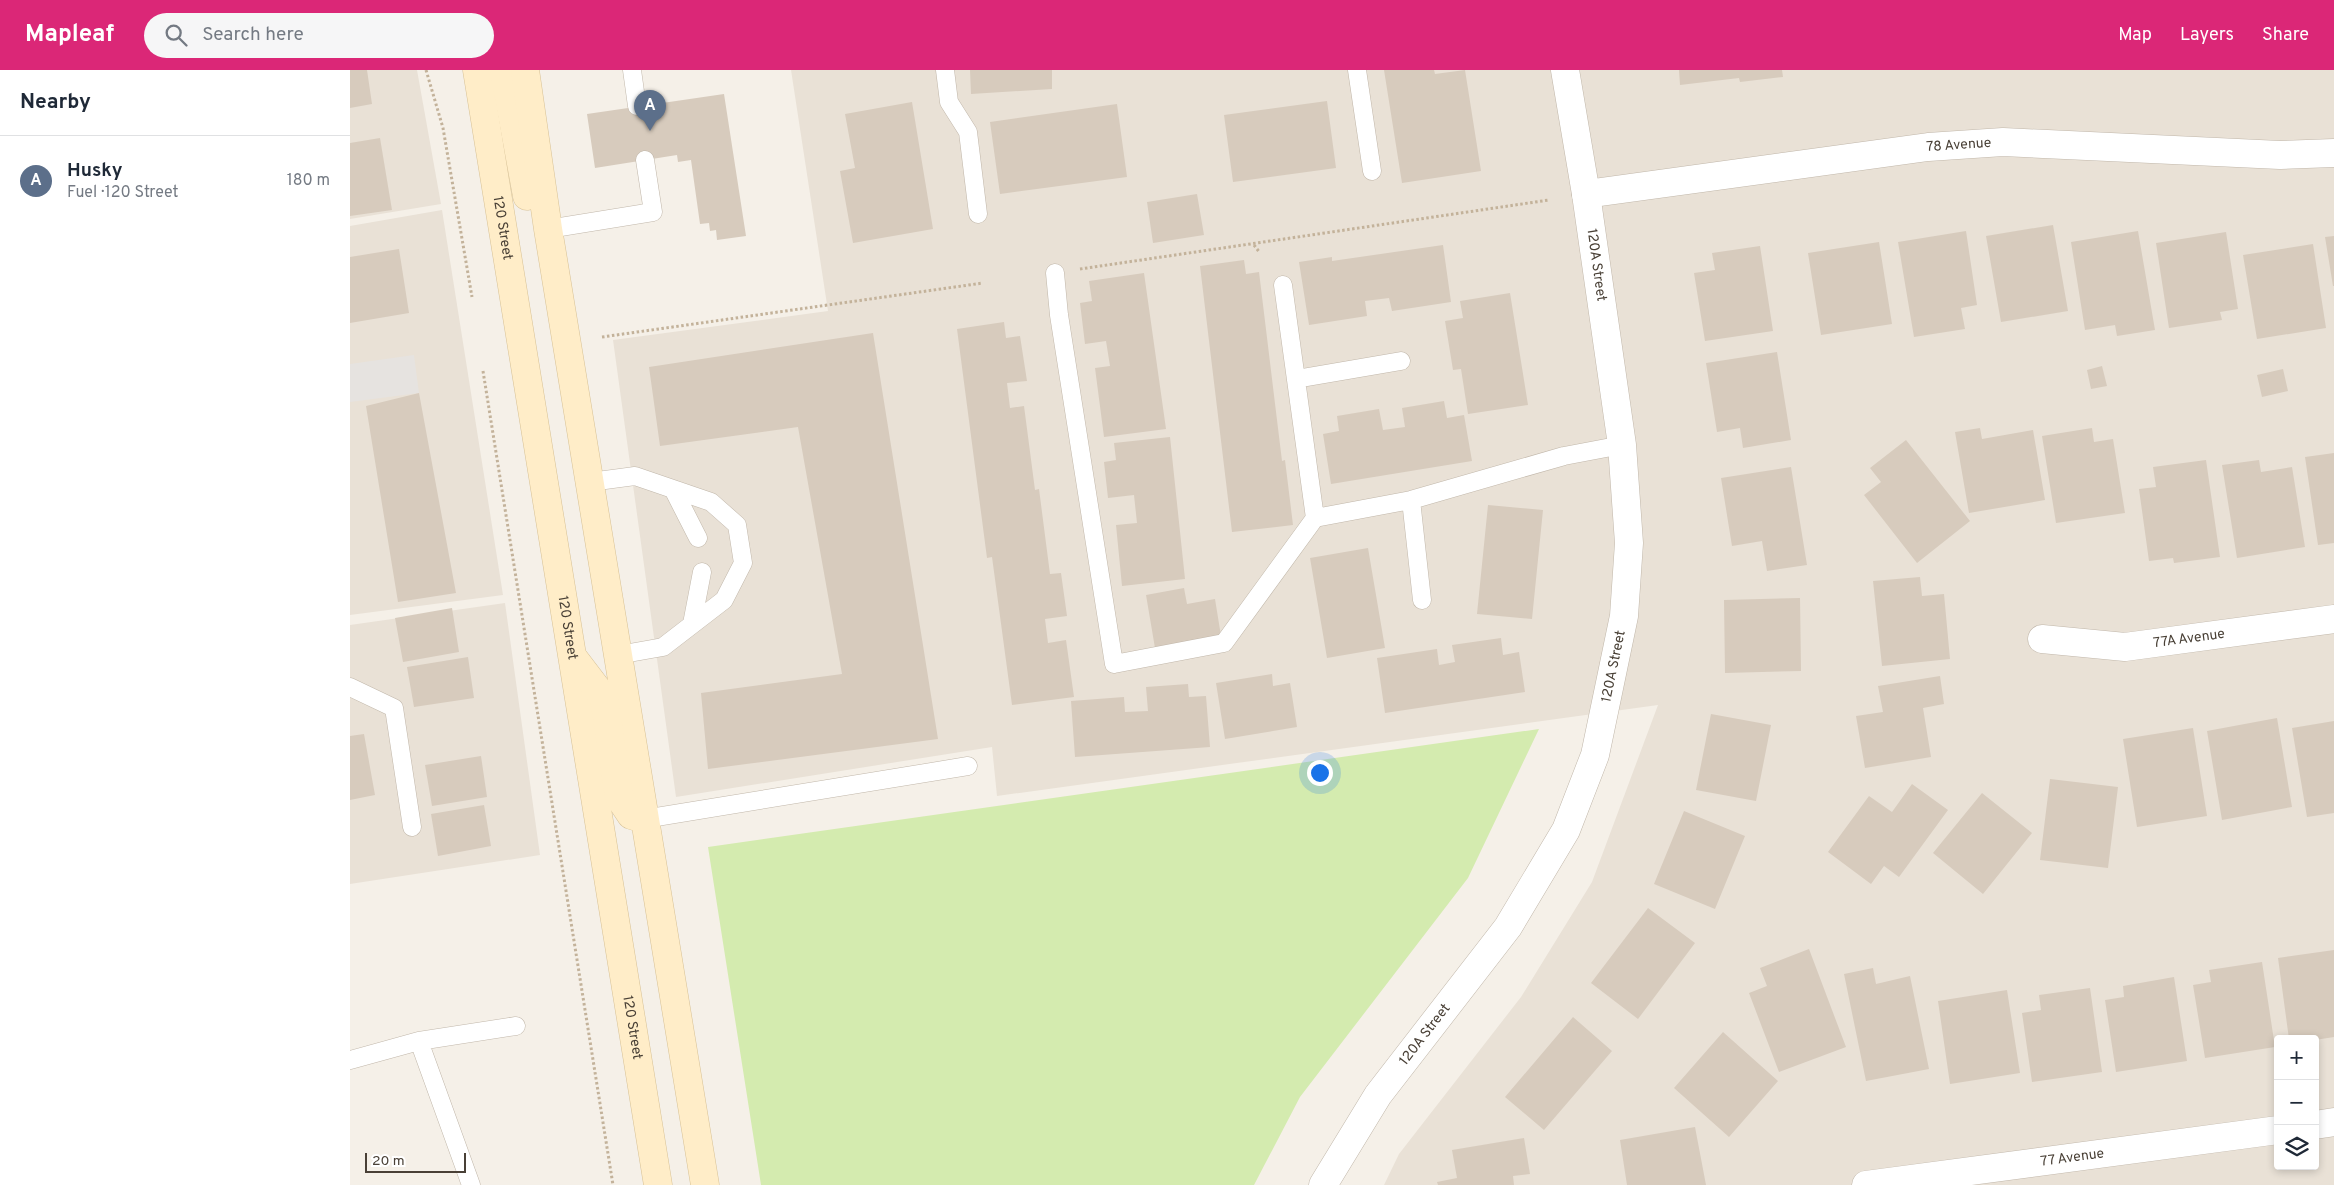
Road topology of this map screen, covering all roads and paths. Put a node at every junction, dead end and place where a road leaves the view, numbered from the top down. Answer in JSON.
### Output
{"nodes":[{"id":1,"x":426,"y":70,"type":"edge"},
{"id":2,"x":477,"y":70,"type":"edge"},
{"id":3,"x":504,"y":70,"type":"edge"},
{"id":4,"x":525,"y":70,"type":"edge"},
{"id":5,"x":632,"y":70,"type":"edge"},
{"id":6,"x":945,"y":70,"type":"edge"},
{"id":7,"x":1358,"y":70,"type":"edge"},
{"id":8,"x":1566,"y":70,"type":"edge"},
{"id":9,"x":637,"y":106,"type":"dead end"},
{"id":10,"x":2334,"y":153,"type":"edge"},
{"id":11,"x":645,"y":160,"type":"dead end"},
{"id":12,"x":1372,"y":171,"type":"dead end"},
{"id":13,"x":1586,"y":194,"type":"junction"},
{"id":14,"x":1549,"y":200,"type":"dead end"},
{"id":15,"x":978,"y":214,"type":"dead end"},
{"id":16,"x":548,"y":230,"type":"junction"},
{"id":17,"x":1254,"y":245,"type":"junction"},
{"id":18,"x":1260,"y":253,"type":"dead end"},
{"id":19,"x":1063,"y":271,"type":"joint"},
{"id":20,"x":983,"y":283,"type":"dead end"},
{"id":21,"x":1283,"y":285,"type":"dead end"},
{"id":22,"x":472,"y":297,"type":"dead end"},
{"id":23,"x":602,"y":337,"type":"dead end"},
{"id":24,"x":1401,"y":361,"type":"dead end"},
{"id":25,"x":483,"y":371,"type":"dead end"},
{"id":26,"x":1296,"y":379,"type":"junction"},
{"id":27,"x":1622,"y":445,"type":"junction"},
{"id":28,"x":590,"y":482,"type":"junction"},
{"id":29,"x":673,"y":489,"type":"junction"},
{"id":30,"x":1411,"y":500,"type":"junction"},
{"id":31,"x":1315,"y":518,"type":"junction"},
{"id":32,"x":698,"y":538,"type":"dead end"},
{"id":33,"x":702,"y":572,"type":"dead end"},
{"id":34,"x":1422,"y":600,"type":"dead end"},
{"id":35,"x":2334,"y":619,"type":"edge"},
{"id":36,"x":692,"y":624,"type":"junction"},
{"id":37,"x":2042,"y":639,"type":"dead end"},
{"id":38,"x":618,"y":655,"type":"junction"},
{"id":39,"x":572,"y":657,"type":"junction"},
{"id":40,"x":350,"y":687,"type":"edge"},
{"id":41,"x":968,"y":766,"type":"dead end"},
{"id":42,"x":644,"y":819,"type":"junction"},
{"id":43,"x":412,"y":826,"type":"dead end"},
{"id":44,"x":516,"y":1026,"type":"dead end"},
{"id":45,"x":419,"y":1041,"type":"junction"},
{"id":46,"x":350,"y":1060,"type":"edge"},
{"id":47,"x":2334,"y":1122,"type":"edge"},
{"id":48,"x":2319,"y":1124,"type":"edge"},
{"id":49,"x":2274,"y":1131,"type":"edge"},
{"id":50,"x":471,"y":1185,"type":"edge"},
{"id":51,"x":613,"y":1185,"type":"edge"},
{"id":52,"x":658,"y":1185,"type":"edge"},
{"id":53,"x":705,"y":1185,"type":"edge"},
{"id":54,"x":1323,"y":1185,"type":"edge"},
{"id":55,"x":1866,"y":1185,"type":"edge"}],
"edges":[{"from":1,"to":22,"type":"path"},
{"from":2,"to":39,"type":"main road","name":"120 Street"},
{"from":3,"to":16,"type":"main road"},
{"from":4,"to":16,"type":"main road"},
{"from":5,"to":9,"type":"lane"},
{"from":6,"to":15,"type":"lane"},
{"from":7,"to":12,"type":"lane"},
{"from":8,"to":13,"type":"street","name":"120A Street"},
{"from":10,"to":13,"type":"street","name":"78 Avenue"},
{"from":11,"to":16,"type":"lane"},
{"from":13,"to":27,"type":"street","name":"120A Street"},
{"from":14,"to":17,"type":"path"},
{"from":16,"to":28,"type":"main road"},
{"from":17,"to":18,"type":"path"},
{"from":17,"to":19,"type":"path"},
{"from":19,"to":31,"type":"lane"},
{"from":20,"to":23,"type":"path"},
{"from":21,"to":26,"type":"lane"},
{"from":24,"to":26,"type":"lane"},
{"from":25,"to":51,"type":"path"},
{"from":26,"to":31,"type":"lane"},
{"from":27,"to":30,"type":"lane"},
{"from":27,"to":54,"type":"street","name":"120A Street"},
{"from":28,"to":29,"type":"lane"},
{"from":28,"to":38,"type":"main road"},
{"from":29,"to":32,"type":"lane"},
{"from":29,"to":36,"type":"lane"},
{"from":30,"to":31,"type":"lane"},
{"from":30,"to":34,"type":"lane"},
{"from":33,"to":36,"type":"lane"},
{"from":35,"to":37,"type":"street","name":"77A Avenue"},
{"from":36,"to":38,"type":"lane"},
{"from":38,"to":42,"type":"main road"},
{"from":39,"to":42,"type":"main road"},
{"from":39,"to":52,"type":"main road","name":"120 Street"},
{"from":40,"to":43,"type":"lane"},
{"from":41,"to":42,"type":"lane"},
{"from":42,"to":53,"type":"main road"},
{"from":44,"to":45,"type":"lane"},
{"from":45,"to":46,"type":"lane"},
{"from":45,"to":50,"type":"lane"},
{"from":47,"to":48,"type":"street"},
{"from":49,"to":55,"type":"street","name":"77 Avenue"}]}
